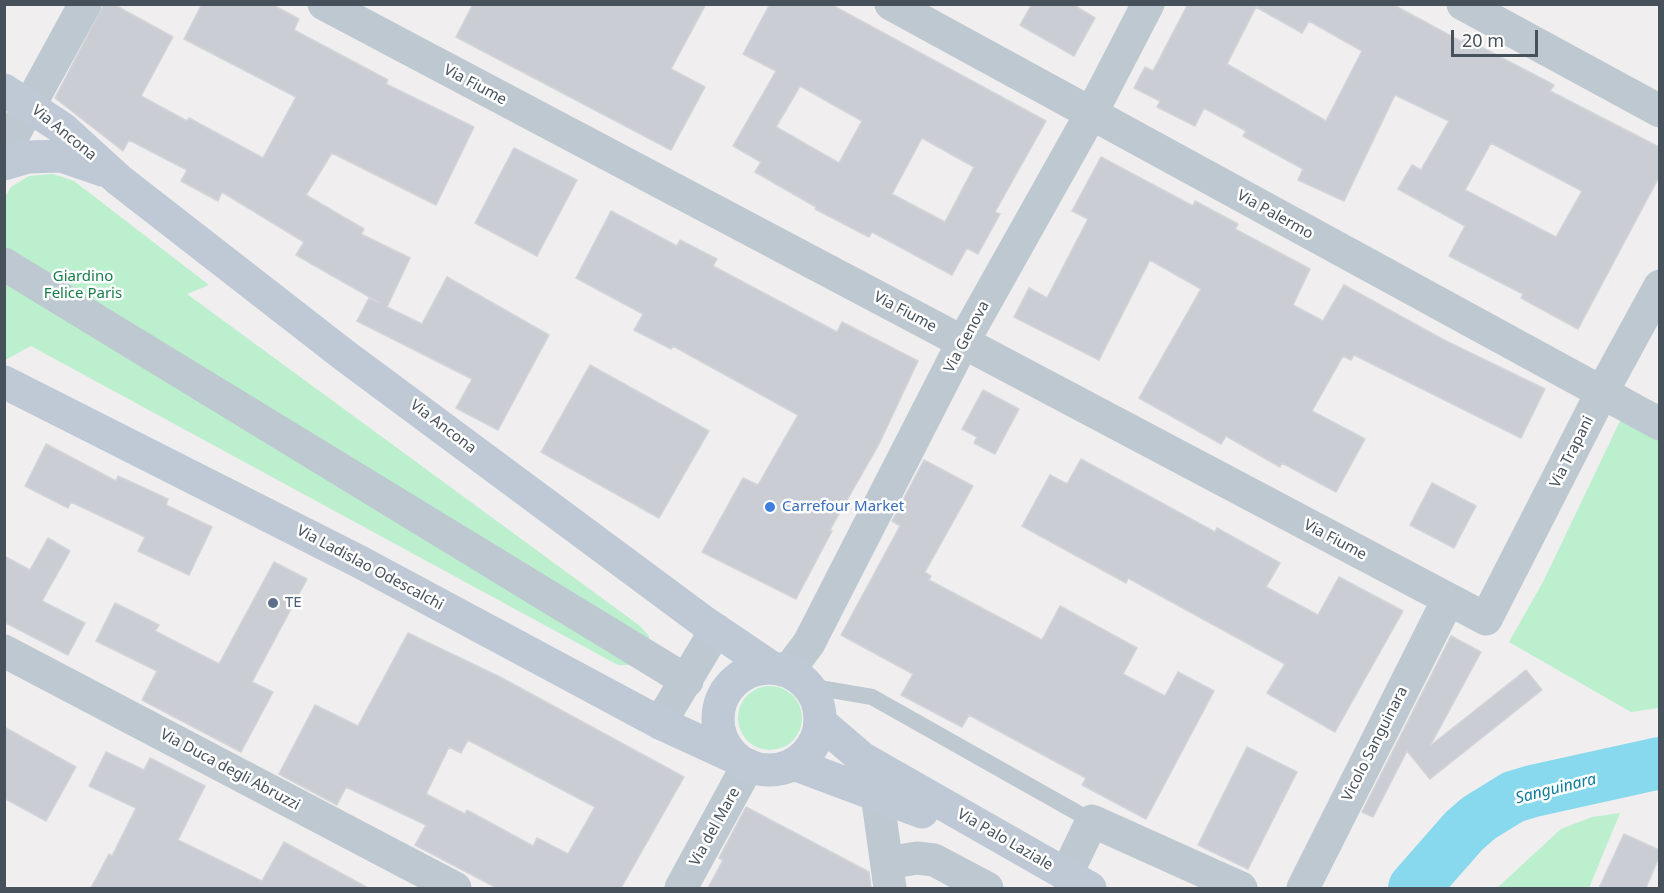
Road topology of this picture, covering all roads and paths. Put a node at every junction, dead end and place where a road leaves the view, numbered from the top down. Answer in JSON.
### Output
{"nodes":[{"id":1,"x":85,"y":4,"type":"edge"},
{"id":2,"x":324,"y":4,"type":"edge"},
{"id":3,"x":891,"y":4,"type":"edge"},
{"id":4,"x":1148,"y":4,"type":"edge"},
{"id":5,"x":1463,"y":4,"type":"edge"},
{"id":6,"x":17,"y":98,"type":"edge"},
{"id":7,"x":1659,"y":111,"type":"edge"},
{"id":8,"x":1091,"y":114,"type":"junction"},
{"id":9,"x":4,"y":152,"type":"edge"},
{"id":10,"x":4,"y":164,"type":"edge"},
{"id":11,"x":119,"y":180,"type":"junction"},
{"id":12,"x":4,"y":264,"type":"edge"},
{"id":13,"x":1659,"y":286,"type":"edge"},
{"id":14,"x":963,"y":342,"type":"junction"},
{"id":15,"x":4,"y":382,"type":"edge"},
{"id":16,"x":1601,"y":394,"type":"junction"},
{"id":17,"x":1659,"y":424,"type":"edge"},
{"id":18,"x":1448,"y":600,"type":"junction"},
{"id":19,"x":1486,"y":620,"type":"joint"},
{"id":20,"x":716,"y":630,"type":"junction"},
{"id":21,"x":4,"y":651,"type":"edge"},
{"id":22,"x":789,"y":675,"type":"junction"},
{"id":23,"x":687,"y":681,"type":"junction"},
{"id":24,"x":820,"y":722,"type":"junction"},
{"id":25,"x":660,"y":723,"type":"junction"},
{"id":26,"x":741,"y":761,"type":"junction"},
{"id":27,"x":794,"y":764,"type":"junction"},
{"id":28,"x":877,"y":794,"type":"junction"},
{"id":29,"x":1092,"y":821,"type":"junction"},
{"id":30,"x":889,"y":876,"type":"edge"},
{"id":31,"x":1078,"y":882,"type":"edge"},
{"id":32,"x":455,"y":888,"type":"edge"},
{"id":33,"x":681,"y":888,"type":"edge"},
{"id":34,"x":987,"y":888,"type":"edge"},
{"id":35,"x":1241,"y":888,"type":"edge"},
{"id":36,"x":1303,"y":888,"type":"edge"}],
"edges":[{"from":1,"to":6,"type":"street"},
{"from":2,"to":14,"type":"street","name":"Via Fiume"},
{"from":3,"to":8,"type":"street","name":"Via Palermo"},
{"from":4,"to":8,"type":"street","name":"Via Genova"},
{"from":5,"to":7,"type":"street"},
{"from":6,"to":9,"type":"street"},
{"from":6,"to":11,"type":"street","name":"Via Ancona"},
{"from":8,"to":14,"type":"street","name":"Via Genova"},
{"from":8,"to":16,"type":"street","name":"Via Palermo"},
{"from":10,"to":11,"type":"street","name":"Via Ancona"},
{"from":11,"to":20,"type":"street","name":"Via Ancona"},
{"from":12,"to":23,"type":"street"},
{"from":13,"to":16,"type":"street","name":"Via Trapani"},
{"from":14,"to":18,"type":"street","name":"Via Fiume"},
{"from":14,"to":22,"type":"street","name":"Via Genova"},
{"from":15,"to":25,"type":"street","name":"Via Ladislao Odescalchi"},
{"from":16,"to":17,"type":"street","name":"Via Palermo"},
{"from":16,"to":19,"type":"street","name":"Via Trapani"},
{"from":18,"to":19,"type":"street","name":"Via Fiume"},
{"from":18,"to":36,"type":"street","name":"Vicolo Sanguinara"},
{"from":20,"to":22,"type":"street","name":"Via Ancona"},
{"from":20,"to":23,"type":"street"},
{"from":21,"to":32,"type":"street","name":"Via Duca degli Abruzzi"},
{"from":22,"to":24,"type":"street"},
{"from":22,"to":26,"type":"street"},
{"from":22,"to":29,"type":"lane"},
{"from":23,"to":25,"type":"street"},
{"from":24,"to":27,"type":"street"},
{"from":24,"to":31,"type":"street","name":"Via Palo Laziale"},
{"from":25,"to":26,"type":"street","name":"Via Ladislao Odescalchi"},
{"from":26,"to":27,"type":"street"},
{"from":26,"to":33,"type":"street","name":"Via del Mare"},
{"from":27,"to":28,"type":"street","name":"Via Palo Laziale"},
{"from":28,"to":30,"type":"street"},
{"from":28,"to":31,"type":"street","name":"Via Palo Laziale"},
{"from":29,"to":31,"type":"street"},
{"from":29,"to":35,"type":"street"},
{"from":30,"to":34,"type":"street"}]}
